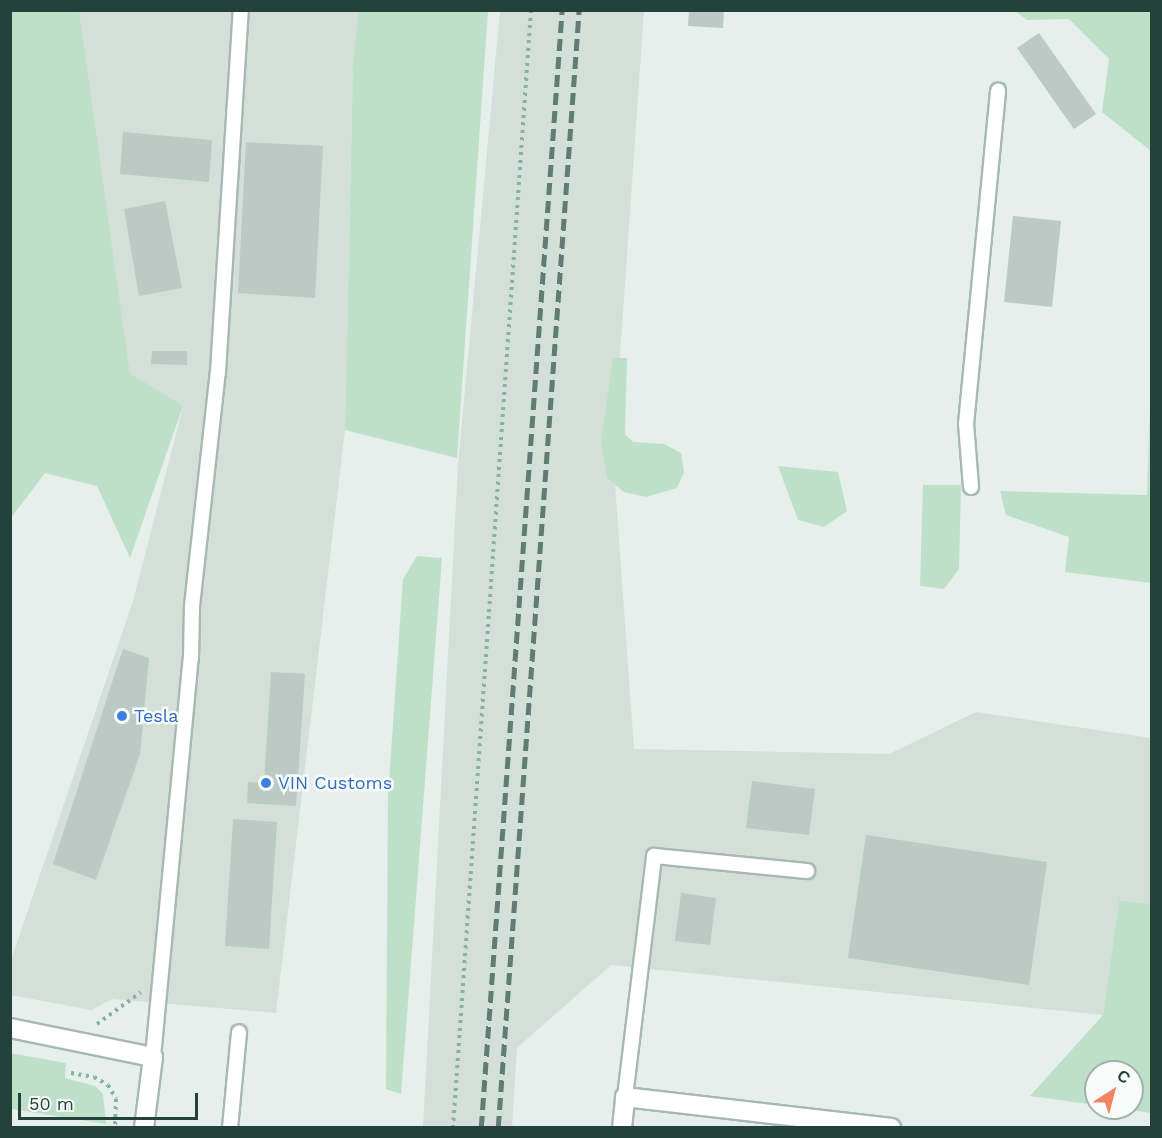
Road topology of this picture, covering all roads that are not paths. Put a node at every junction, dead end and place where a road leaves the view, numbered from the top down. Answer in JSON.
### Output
{"nodes":[{"id":1,"x":241,"y":10,"type":"edge"},
{"id":2,"x":998,"y":91,"type":"dead end"},
{"id":3,"x":971,"y":487,"type":"dead end"},
{"id":4,"x":807,"y":871,"type":"dead end"},
{"id":5,"x":10,"y":1028,"type":"edge"},
{"id":6,"x":238,"y":1032,"type":"dead end"},
{"id":7,"x":153,"y":1057,"type":"junction"},
{"id":8,"x":625,"y":1097,"type":"junction"},
{"id":9,"x":144,"y":1128,"type":"edge"},
{"id":10,"x":230,"y":1128,"type":"edge"},
{"id":11,"x":622,"y":1128,"type":"edge"},
{"id":12,"x":891,"y":1128,"type":"edge"}],
"edges":[{"from":1,"to":7,"type":"lane"},
{"from":2,"to":3,"type":"lane"},
{"from":4,"to":8,"type":"lane"},
{"from":5,"to":7,"type":"main road"},
{"from":6,"to":10,"type":"lane"},
{"from":7,"to":9,"type":"main road"},
{"from":8,"to":11,"type":"main road"},
{"from":8,"to":12,"type":"main road"}]}
